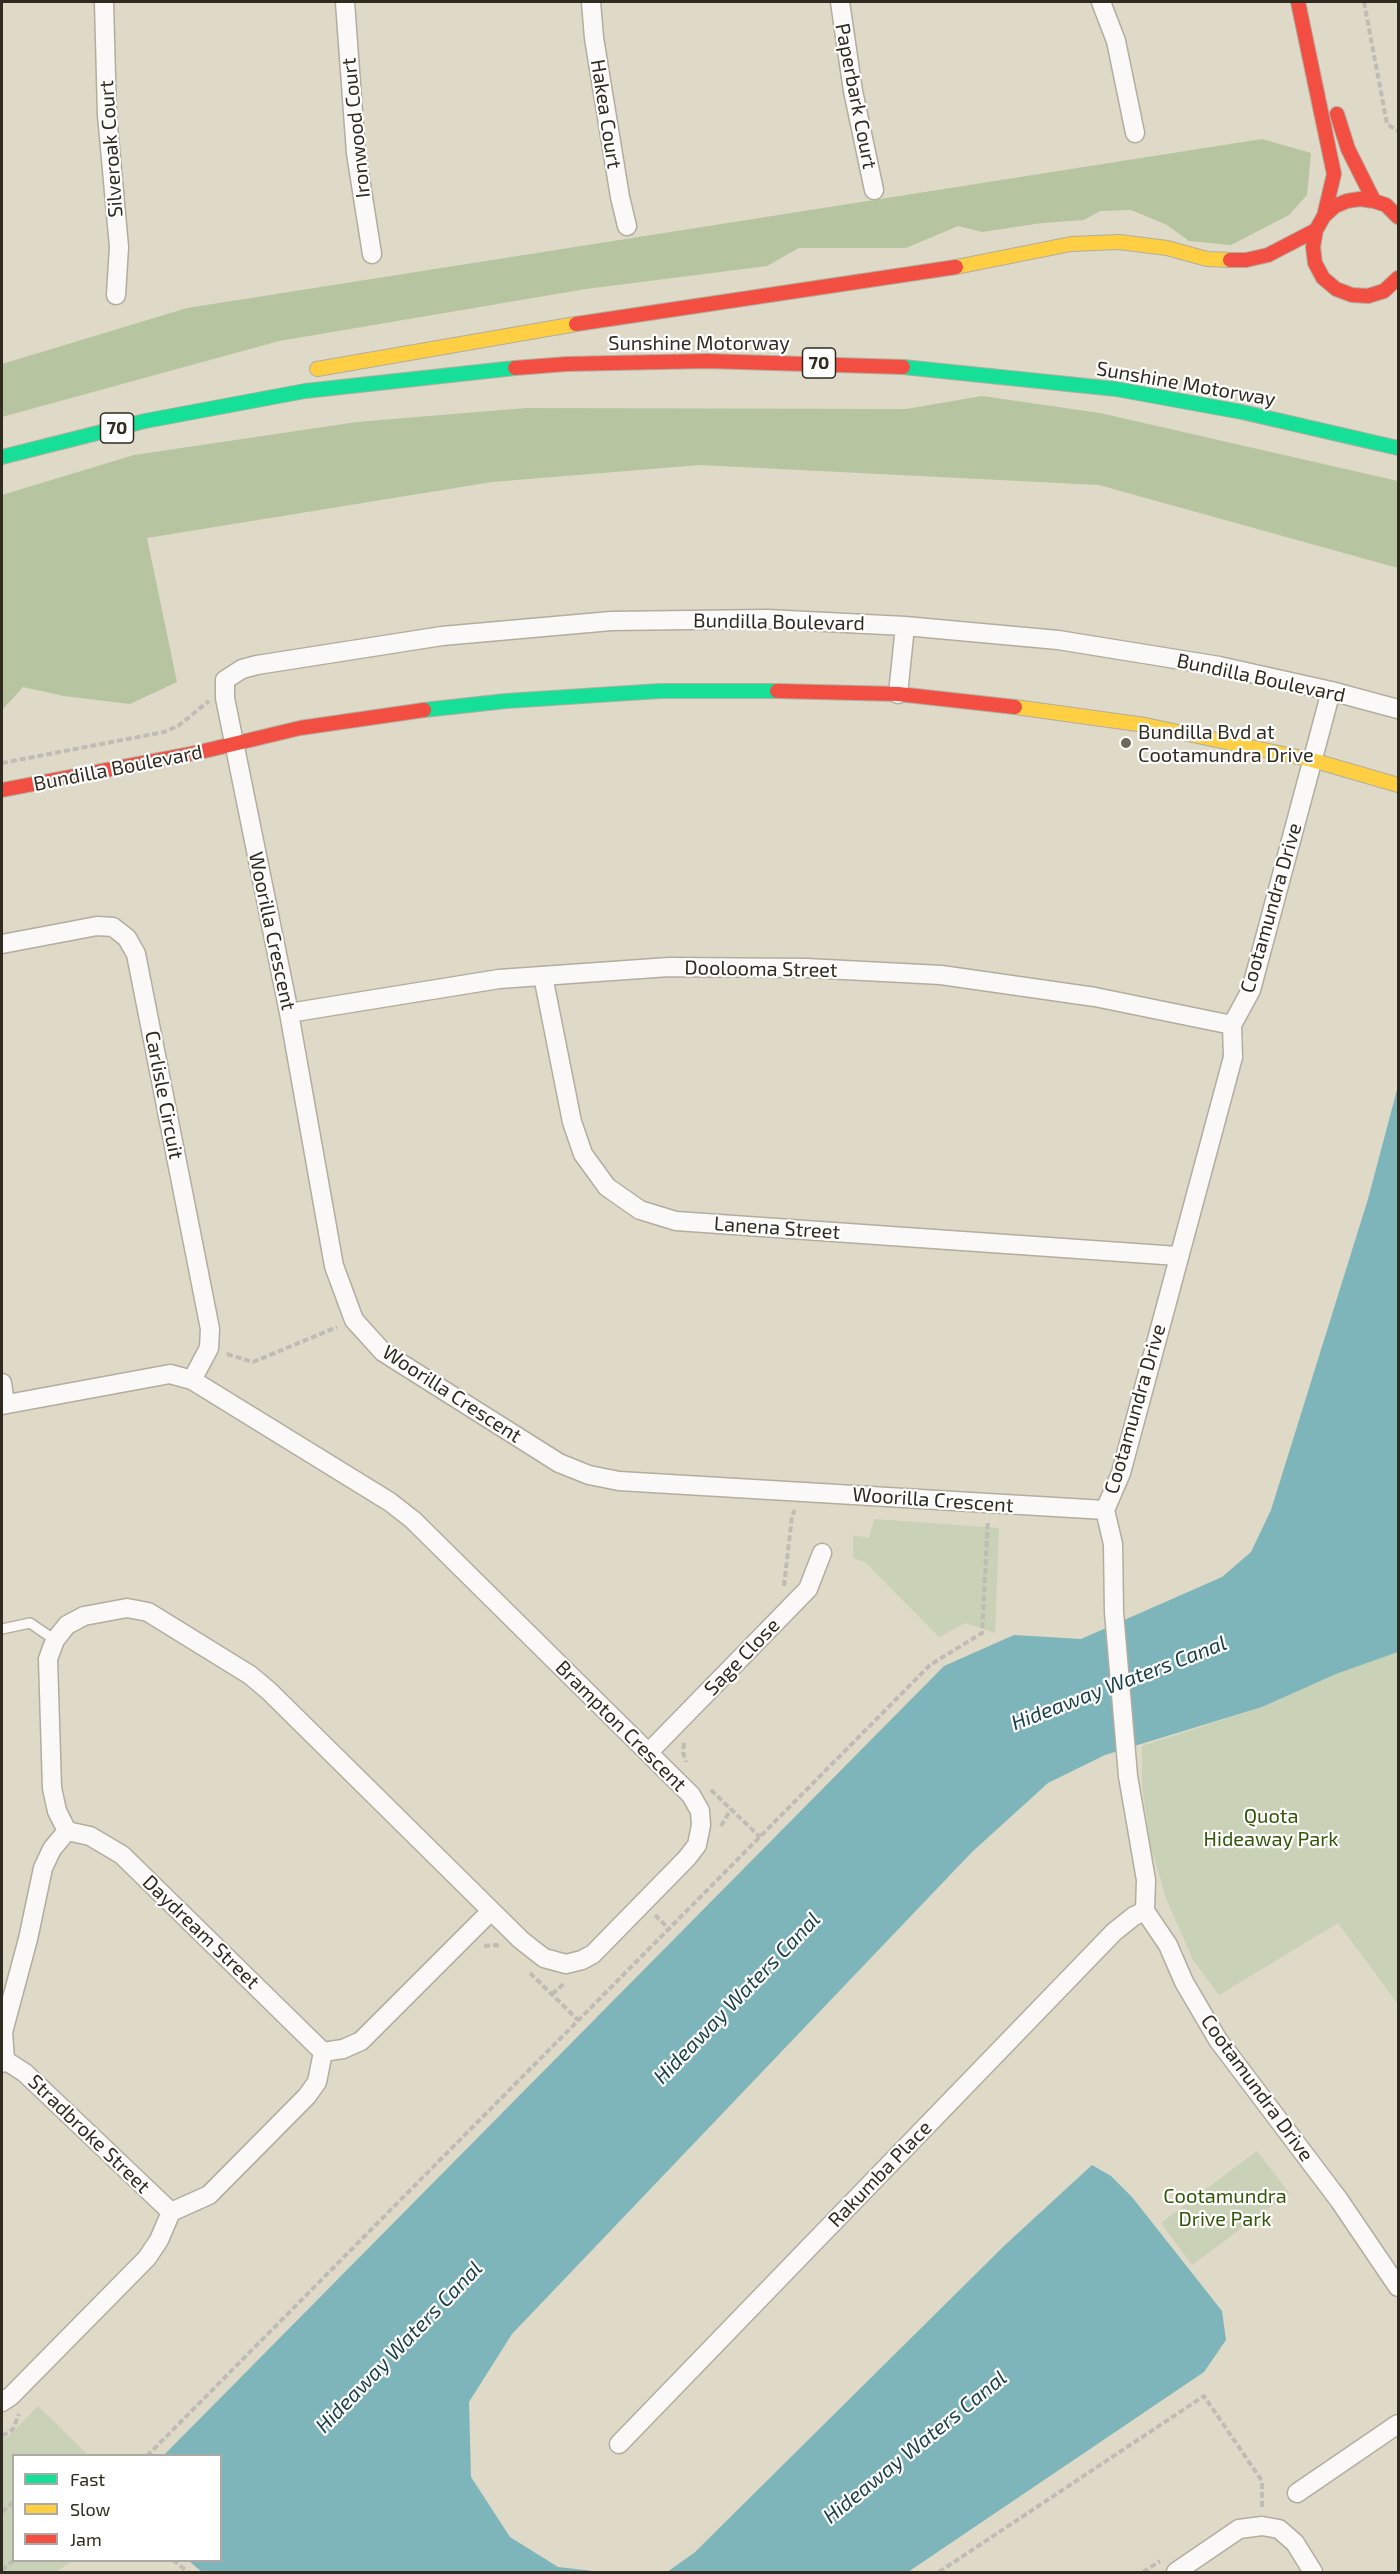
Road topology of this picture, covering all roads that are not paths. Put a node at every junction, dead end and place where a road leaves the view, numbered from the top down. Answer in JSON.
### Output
{"nodes":[{"id":1,"x":104,"y":2,"type":"edge"},
{"id":2,"x":345,"y":2,"type":"edge"},
{"id":3,"x":591,"y":2,"type":"edge"},
{"id":4,"x":840,"y":2,"type":"edge"},
{"id":5,"x":1101,"y":2,"type":"edge"},
{"id":6,"x":1298,"y":2,"type":"edge"},
{"id":7,"x":1334,"y":96,"type":"dead end"},
{"id":8,"x":1135,"y":133,"type":"dead end"},
{"id":9,"x":874,"y":190,"type":"dead end"},
{"id":10,"x":1374,"y":201,"type":"junction"},
{"id":11,"x":1324,"y":216,"type":"junction"},
{"id":12,"x":1398,"y":217,"type":"edge"},
{"id":13,"x":627,"y":226,"type":"dead end"},
{"id":14,"x":1316,"y":230,"type":"junction"},
{"id":15,"x":372,"y":254,"type":"dead end"},
{"id":16,"x":1398,"y":279,"type":"edge"},
{"id":17,"x":1384,"y":291,"type":"junction"},
{"id":18,"x":1398,"y":291,"type":"edge"},
{"id":19,"x":116,"y":295,"type":"dead end"},
{"id":20,"x":308,"y":371,"type":"dead end"},
{"id":21,"x":249,"y":390,"type":"dead end"},
{"id":22,"x":235,"y":404,"type":"junction"},
{"id":23,"x":1398,"y":447,"type":"edge"},
{"id":24,"x":2,"y":457,"type":"edge"},
{"id":25,"x":905,"y":626,"type":"junction"},
{"id":26,"x":1331,"y":691,"type":"junction"},
{"id":27,"x":897,"y":694,"type":"junction"},
{"id":28,"x":1398,"y":709,"type":"edge"},
{"id":29,"x":234,"y":744,"type":"junction"},
{"id":30,"x":1312,"y":760,"type":"junction"},
{"id":31,"x":1398,"y":785,"type":"edge"},
{"id":32,"x":2,"y":790,"type":"edge"},
{"id":33,"x":2,"y":944,"type":"edge"},
{"id":34,"x":543,"y":976,"type":"junction"},
{"id":35,"x":289,"y":1013,"type":"junction"},
{"id":36,"x":1232,"y":1024,"type":"junction"},
{"id":37,"x":1178,"y":1256,"type":"junction"},
{"id":38,"x":192,"y":1380,"type":"junction"},
{"id":39,"x":2,"y":1383,"type":"edge"},
{"id":40,"x":3,"y":1405,"type":"edge"},
{"id":41,"x":1105,"y":1510,"type":"junction"},
{"id":42,"x":822,"y":1553,"type":"dead end"},
{"id":43,"x":2,"y":1629,"type":"edge"},
{"id":44,"x":55,"y":1640,"type":"junction"},
{"id":45,"x":649,"y":1752,"type":"junction"},
{"id":46,"x":67,"y":1830,"type":"junction"},
{"id":47,"x":491,"y":1911,"type":"junction"},
{"id":48,"x":1145,"y":1911,"type":"junction"},
{"id":49,"x":323,"y":2052,"type":"junction"},
{"id":50,"x":3,"y":2061,"type":"edge"},
{"id":51,"x":171,"y":2212,"type":"junction"},
{"id":52,"x":1398,"y":2287,"type":"edge"},
{"id":53,"x":2,"y":2402,"type":"edge"},
{"id":54,"x":1398,"y":2424,"type":"edge"},
{"id":55,"x":619,"y":2444,"type":"dead end"},
{"id":56,"x":1298,"y":2493,"type":"dead end"},
{"id":57,"x":1176,"y":2572,"type":"edge"},
{"id":58,"x":1313,"y":2572,"type":"edge"}],
"edges":[{"from":1,"to":19,"type":"street","name":"Silveroak Court"},
{"from":2,"to":15,"type":"street","name":"Ironwood Court"},
{"from":3,"to":13,"type":"street","name":"Hakea Court"},
{"from":4,"to":9,"type":"street","name":"Paperbark Court"},
{"from":5,"to":8,"type":"street"},
{"from":6,"to":11,"type":"main road"},
{"from":7,"to":10,"type":"main road"},
{"from":10,"to":11,"type":"main road"},
{"from":10,"to":12,"type":"main road"},
{"from":11,"to":14,"type":"main road"},
{"from":14,"to":17,"type":"main road"},
{"from":14,"to":20,"type":"main road"},
{"from":16,"to":17,"type":"main road"},
{"from":17,"to":18,"type":"main road"},
{"from":21,"to":22,"type":"main road"},
{"from":22,"to":23,"type":"main road","name":"Sunshine Motorway","number":"70"},
{"from":22,"to":24,"type":"main road","name":"Sunshine Motorway","number":"70"},
{"from":25,"to":26,"type":"street","name":"Bundilla Boulevard"},
{"from":25,"to":27,"type":"street"},
{"from":25,"to":29,"type":"street","name":"Bundilla Boulevard"},
{"from":26,"to":28,"type":"street","name":"Bundilla Boulevard"},
{"from":26,"to":30,"type":"street","name":"Cootamundra Drive"},
{"from":27,"to":29,"type":"main road","name":"Bundilla Boulevard"},
{"from":27,"to":30,"type":"main road","name":"Bundilla Boulevard"},
{"from":29,"to":32,"type":"main road","name":"Bundilla Boulevard"},
{"from":29,"to":35,"type":"street","name":"Woorilla Crescent"},
{"from":30,"to":31,"type":"main road","name":"Bundilla Boulevard"},
{"from":30,"to":36,"type":"street","name":"Cootamundra Drive"},
{"from":33,"to":38,"type":"street","name":"Carlisle Circuit"},
{"from":34,"to":35,"type":"street","name":"Doolooma Street"},
{"from":34,"to":36,"type":"street","name":"Doolooma Street"},
{"from":34,"to":37,"type":"street","name":"Lanena Street"},
{"from":35,"to":41,"type":"street","name":"Woorilla Crescent"},
{"from":36,"to":37,"type":"street","name":"Cootamundra Drive"},
{"from":37,"to":41,"type":"street","name":"Cootamundra Drive"},
{"from":38,"to":40,"type":"street","name":"Brampton Crescent"},
{"from":38,"to":45,"type":"street","name":"Brampton Crescent"},
{"from":39,"to":40,"type":"street"},
{"from":41,"to":48,"type":"street","name":"Cootamundra Drive"},
{"from":42,"to":45,"type":"street","name":"Sage Close"},
{"from":43,"to":44,"type":"lane"},
{"from":44,"to":46,"type":"street"},
{"from":44,"to":47,"type":"street","name":"Brampton Crescent"},
{"from":45,"to":47,"type":"street","name":"Brampton Crescent"},
{"from":46,"to":49,"type":"street","name":"Daydream Street"},
{"from":46,"to":50,"type":"street"},
{"from":47,"to":49,"type":"street"},
{"from":48,"to":52,"type":"street","name":"Cootamundra Drive"},
{"from":48,"to":55,"type":"street","name":"Rakumba Place"},
{"from":49,"to":51,"type":"street"},
{"from":50,"to":51,"type":"street","name":"Stradbroke Street"},
{"from":51,"to":53,"type":"street"},
{"from":54,"to":56,"type":"street"},
{"from":57,"to":58,"type":"street"}]}
